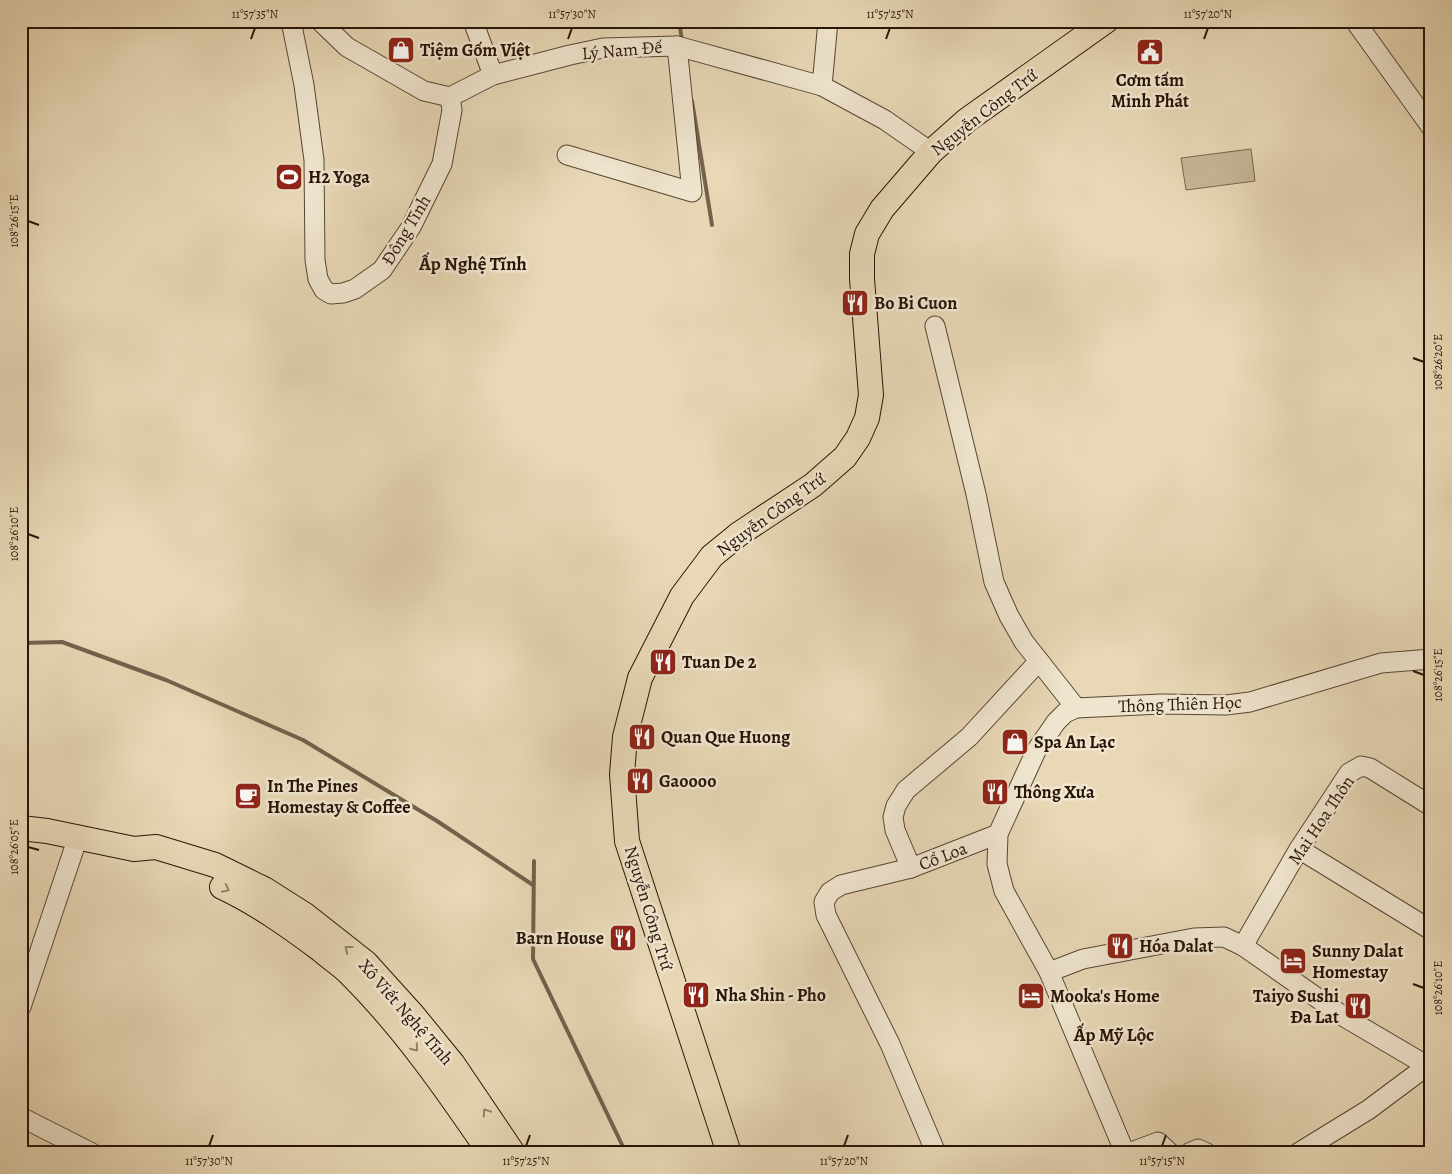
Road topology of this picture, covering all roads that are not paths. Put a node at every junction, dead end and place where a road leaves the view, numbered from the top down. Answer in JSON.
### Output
{"nodes":[{"id":1,"x":291,"y":21,"type":"edge"},
{"id":2,"x":320,"y":21,"type":"edge"},
{"id":3,"x":473,"y":21,"type":"edge"},
{"id":4,"x":828,"y":21,"type":"edge"},
{"id":5,"x":1106,"y":21,"type":"edge"},
{"id":6,"x":1355,"y":21,"type":"edge"},
{"id":7,"x":677,"y":46,"type":"junction"},
{"id":8,"x":493,"y":75,"type":"junction"},
{"id":9,"x":822,"y":86,"type":"junction"},
{"id":10,"x":450,"y":97,"type":"junction"},
{"id":11,"x":1431,"y":127,"type":"edge"},
{"id":12,"x":931,"y":152,"type":"junction"},
{"id":13,"x":567,"y":155,"type":"dead end"},
{"id":14,"x":935,"y":326,"type":"dead end"},
{"id":15,"x":1431,"y":659,"type":"edge"},
{"id":16,"x":1039,"y":661,"type":"junction"},
{"id":17,"x":1076,"y":708,"type":"junction"},
{"id":18,"x":1431,"y":806,"type":"edge"},
{"id":19,"x":21,"y":828,"type":"edge"},
{"id":20,"x":998,"y":834,"type":"junction"},
{"id":21,"x":78,"y":837,"type":"junction"},
{"id":22,"x":134,"y":849,"type":"junction"},
{"id":23,"x":1298,"y":849,"type":"junction"},
{"id":24,"x":911,"y":868,"type":"junction"},
{"id":25,"x":1431,"y":930,"type":"edge"},
{"id":26,"x":1242,"y":946,"type":"junction"},
{"id":27,"x":1049,"y":972,"type":"junction"},
{"id":28,"x":21,"y":1006,"type":"edge"},
{"id":29,"x":1429,"y":1067,"type":"edge"},
{"id":30,"x":21,"y":1117,"type":"edge"},
{"id":31,"x":92,"y":1153,"type":"edge"},
{"id":32,"x":490,"y":1153,"type":"edge"},
{"id":33,"x":513,"y":1153,"type":"edge"},
{"id":34,"x":729,"y":1153,"type":"edge"},
{"id":35,"x":936,"y":1153,"type":"edge"},
{"id":36,"x":1125,"y":1153,"type":"edge"},
{"id":37,"x":1129,"y":1153,"type":"edge"},
{"id":38,"x":1170,"y":1153,"type":"edge"},
{"id":39,"x":1189,"y":1153,"type":"edge"},
{"id":40,"x":1207,"y":1153,"type":"edge"},
{"id":41,"x":1298,"y":1153,"type":"edge"}],
"edges":[{"from":1,"to":10,"type":"street","name":"Đông Tĩnh"},
{"from":2,"to":10,"type":"street"},
{"from":3,"to":8,"type":"street"},
{"from":4,"to":9,"type":"street"},
{"from":5,"to":12,"type":"main road","name":"Nguyễn Công Trứ"},
{"from":6,"to":11,"type":"street"},
{"from":7,"to":8,"type":"street","name":"Lý Nam Đế"},
{"from":7,"to":9,"type":"street","name":"Lý Nam Đế"},
{"from":7,"to":13,"type":"street"},
{"from":8,"to":10,"type":"street","name":"Lý Nam Đế"},
{"from":9,"to":12,"type":"street","name":"Lý Nam Đế"},
{"from":12,"to":34,"type":"main road","name":"Nguyễn Công Trứ"},
{"from":14,"to":16,"type":"street"},
{"from":15,"to":17,"type":"street","name":"Thông Thiên Học"},
{"from":16,"to":17,"type":"street"},
{"from":16,"to":24,"type":"street"},
{"from":17,"to":20,"type":"street"},
{"from":18,"to":23,"type":"street","name":"Mai Hoa Thôn"},
{"from":19,"to":21,"type":"main road","name":"Xô Viết Nghệ Tĩnh"},
{"from":20,"to":24,"type":"street","name":"Cổ Loa"},
{"from":20,"to":27,"type":"street"},
{"from":21,"to":22,"type":"main road","name":"Xô Viết Nghệ Tĩnh"},
{"from":21,"to":28,"type":"street"},
{"from":22,"to":32,"type":"main road","name":"Xô Viết Nghệ Tĩnh","one_way":true},
{"from":33,"to":22,"type":"main road","name":"Xô Viết Nghệ Tĩnh","one_way":true},
{"from":23,"to":25,"type":"street"},
{"from":23,"to":26,"type":"street","name":"Mai Hoa Thôn"},
{"from":24,"to":35,"type":"street","name":"Cổ Loa"},
{"from":26,"to":27,"type":"street"},
{"from":26,"to":29,"type":"street"},
{"from":27,"to":36,"type":"street"},
{"from":29,"to":41,"type":"street"},
{"from":30,"to":31,"type":"street"},
{"from":37,"to":38,"type":"street"},
{"from":39,"to":40,"type":"street"}]}
